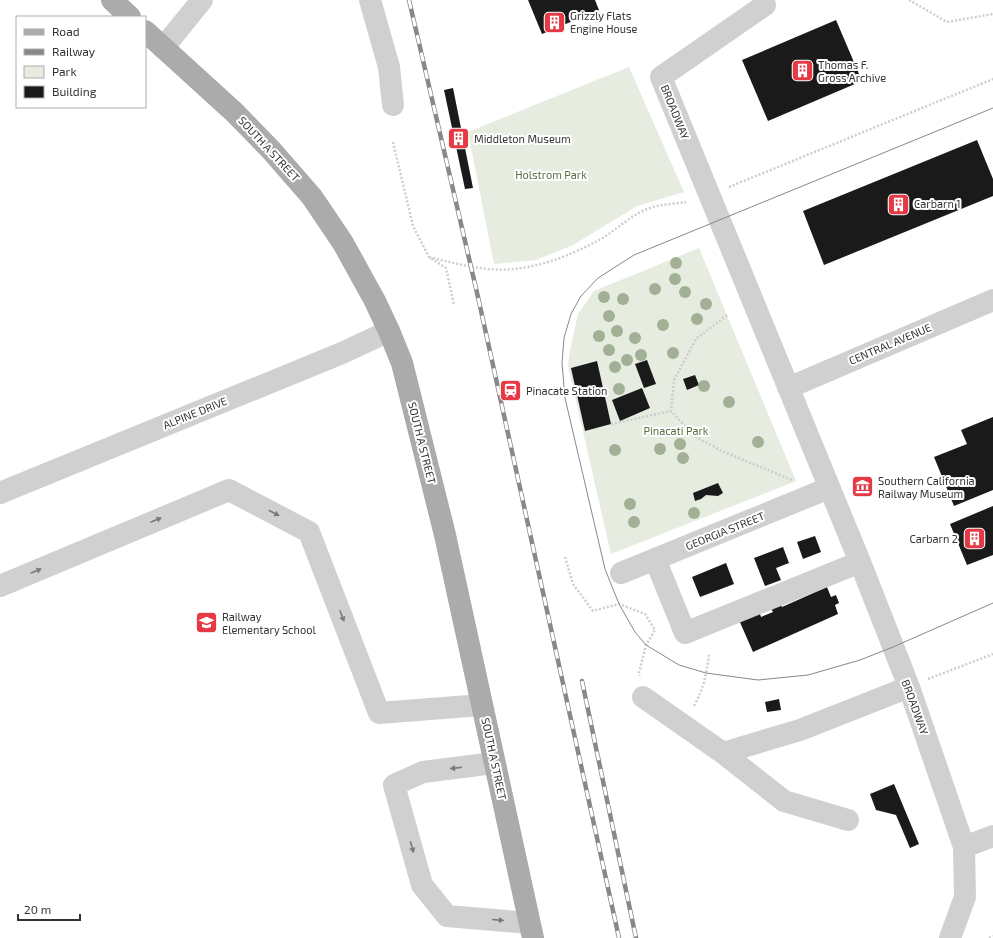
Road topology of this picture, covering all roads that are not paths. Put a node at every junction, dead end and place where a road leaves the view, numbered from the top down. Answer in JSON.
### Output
{"nodes":[{"id":1,"x":112,"y":0,"type":"edge"},
{"id":2,"x":202,"y":0,"type":"edge"},
{"id":3,"x":370,"y":0,"type":"edge"},
{"id":4,"x":765,"y":4,"type":"dead end"},
{"id":5,"x":129,"y":16,"type":"edge"},
{"id":6,"x":146,"y":32,"type":"edge"},
{"id":7,"x":163,"y":48,"type":"junction"},
{"id":8,"x":393,"y":104,"type":"dead end"},
{"id":9,"x":993,"y":300,"type":"edge"},
{"id":10,"x":389,"y":331,"type":"junction"},
{"id":11,"x":788,"y":388,"type":"junction"},
{"id":12,"x":829,"y":488,"type":"junction"},
{"id":13,"x":0,"y":493,"type":"edge"},
{"id":14,"x":655,"y":559,"type":"junction"},
{"id":15,"x":861,"y":566,"type":"junction"},
{"id":16,"x":621,"y":573,"type":"dead end"},
{"id":17,"x":0,"y":586,"type":"edge"},
{"id":18,"x":909,"y":687,"type":"junction"},
{"id":19,"x":643,"y":697,"type":"road end"},
{"id":20,"x":482,"y":705,"type":"junction"},
{"id":21,"x":723,"y":753,"type":"junction"},
{"id":22,"x":494,"y":763,"type":"junction"},
{"id":23,"x":848,"y":820,"type":"dead end"},
{"id":24,"x":993,"y":836,"type":"edge"},
{"id":25,"x":964,"y":847,"type":"junction"},
{"id":26,"x":531,"y":931,"type":"edge"},
{"id":27,"x":950,"y":938,"type":"edge"}],
"edges":[{"from":1,"to":5,"type":"main road"},
{"from":2,"to":7,"type":"street"},
{"from":3,"to":8,"type":"street"},
{"from":4,"to":11,"type":"street","name":"BROADWAY"},
{"from":6,"to":7,"type":"main road","name":"SOUTH A STREET"},
{"from":7,"to":10,"type":"main road","name":"SOUTH A STREET"},
{"from":9,"to":11,"type":"street","name":"CENTRAL AVENUE"},
{"from":10,"to":13,"type":"street","name":"ALPINE DRIVE"},
{"from":10,"to":20,"type":"main road","name":"SOUTH A STREET"},
{"from":11,"to":12,"type":"street","name":"BROADWAY"},
{"from":12,"to":14,"type":"street","name":"GEORGIA STREET"},
{"from":12,"to":15,"type":"street","name":"BROADWAY"},
{"from":14,"to":15,"type":"street"},
{"from":14,"to":16,"type":"street","name":"GEORGIA STREET"},
{"from":15,"to":18,"type":"street","name":"BROADWAY"},
{"from":17,"to":20,"type":"street","one_way":true},
{"from":18,"to":21,"type":"street"},
{"from":18,"to":25,"type":"street","name":"BROADWAY"},
{"from":19,"to":21,"type":"street"},
{"from":20,"to":22,"type":"main road","name":"SOUTH A STREET"},
{"from":21,"to":23,"type":"street"},
{"from":22,"to":26,"type":"main road","name":"SOUTH A STREET"},
{"from":22,"to":26,"type":"street","one_way":true},
{"from":24,"to":25,"type":"street"},
{"from":25,"to":27,"type":"street","name":"BROADWAY"}]}
